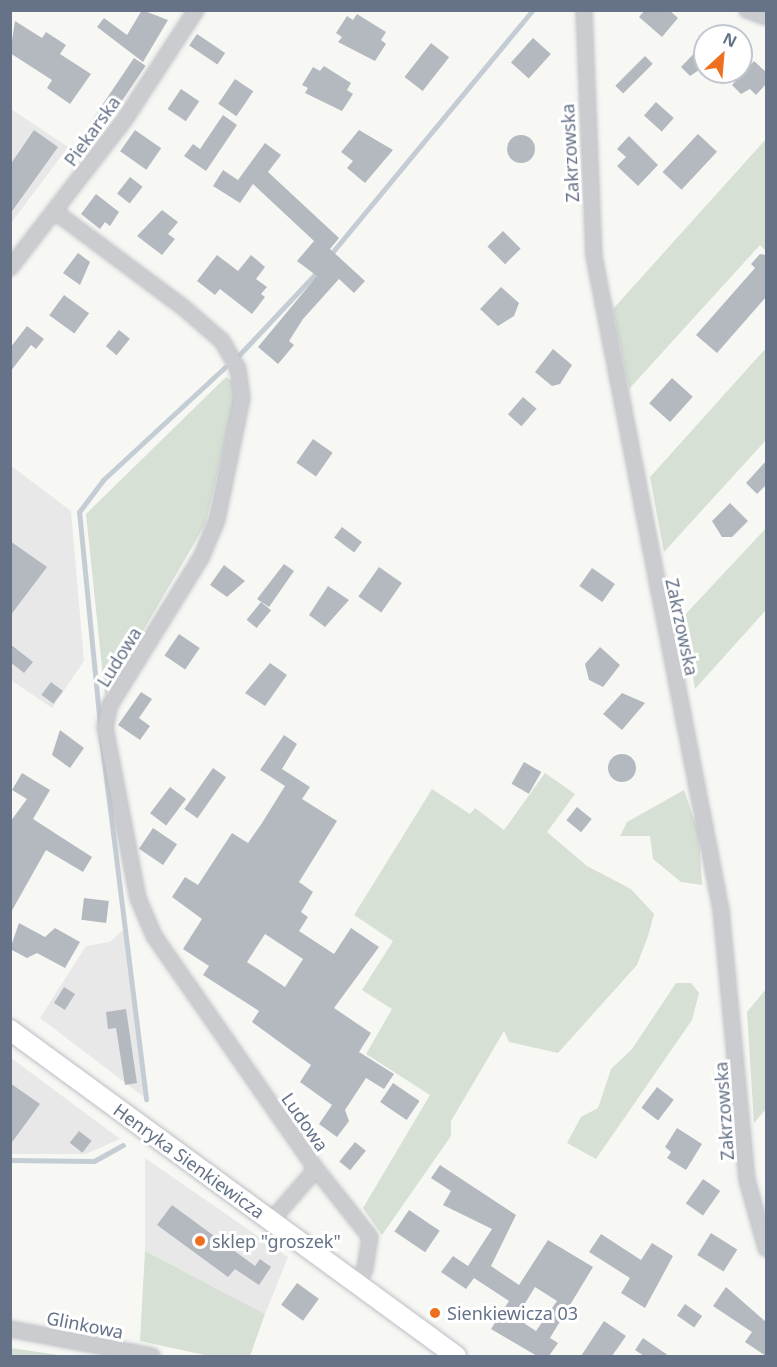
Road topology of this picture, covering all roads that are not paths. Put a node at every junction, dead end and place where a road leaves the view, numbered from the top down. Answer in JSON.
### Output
{"nodes":[{"id":1,"x":196,"y":10,"type":"edge"},
{"id":2,"x":584,"y":10,"type":"edge"},
{"id":3,"x":747,"y":10,"type":"edge"},
{"id":4,"x":766,"y":17,"type":"edge"},
{"id":5,"x":54,"y":211,"type":"junction"},
{"id":6,"x":10,"y":268,"type":"edge"},
{"id":7,"x":10,"y":1030,"type":"edge"},
{"id":8,"x":316,"y":1169,"type":"junction"},
{"id":9,"x":271,"y":1221,"type":"junction"},
{"id":10,"x":766,"y":1248,"type":"edge"},
{"id":11,"x":355,"y":1283,"type":"junction"},
{"id":12,"x":10,"y":1329,"type":"edge"},
{"id":13,"x":152,"y":1356,"type":"edge"},
{"id":14,"x":456,"y":1356,"type":"edge"}],
"edges":[{"from":1,"to":5,"type":"street","name":"Piekarska"},
{"from":2,"to":10,"type":"street","name":"Zakrzowska"},
{"from":3,"to":4,"type":"street"},
{"from":5,"to":6,"type":"street","name":"Piekarska"},
{"from":5,"to":8,"type":"street","name":"Ludowa"},
{"from":7,"to":9,"type":"main road","name":"Henryka Sienkiewicza"},
{"from":8,"to":9,"type":"street","name":"Ludowa"},
{"from":8,"to":11,"type":"street","name":"Ludowa"},
{"from":9,"to":11,"type":"main road","name":"Henryka Sienkiewicza"},
{"from":11,"to":14,"type":"main road","name":"Henryka Sienkiewicza"},
{"from":12,"to":13,"type":"street","name":"Glinkowa"}]}
